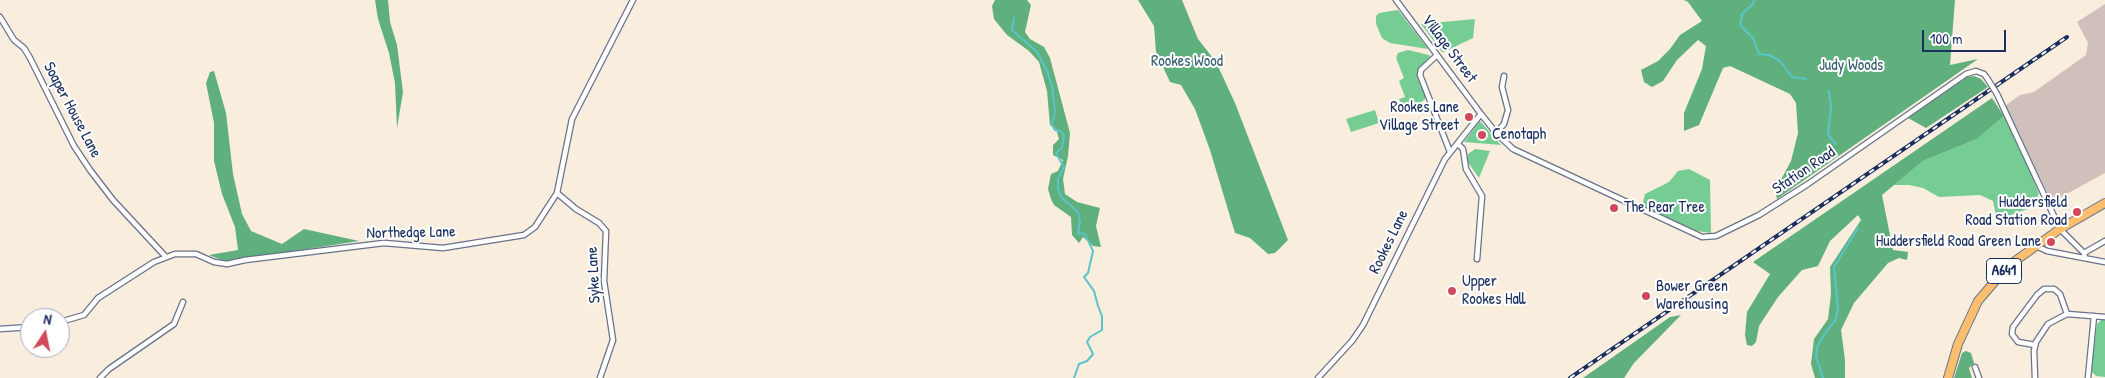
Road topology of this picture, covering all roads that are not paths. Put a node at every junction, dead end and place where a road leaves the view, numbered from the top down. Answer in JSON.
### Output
{"nodes":[{"id":1,"x":633,"y":0,"type":"edge"},
{"id":2,"x":1396,"y":0,"type":"edge"},
{"id":3,"x":0,"y":17,"type":"edge"},
{"id":4,"x":1437,"y":55,"type":"junction"},
{"id":5,"x":1504,"y":76,"type":"dead end"},
{"id":6,"x":1481,"y":114,"type":"junction"},
{"id":7,"x":1496,"y":133,"type":"junction"},
{"id":8,"x":1458,"y":144,"type":"junction"},
{"id":9,"x":1450,"y":152,"type":"junction"},
{"id":10,"x":557,"y":193,"type":"junction"},
{"id":11,"x":2105,"y":203,"type":"edge"},
{"id":12,"x":2060,"y":229,"type":"junction"},
{"id":13,"x":2105,"y":240,"type":"edge"},
{"id":14,"x":2035,"y":245,"type":"junction"},
{"id":15,"x":166,"y":256,"type":"junction"},
{"id":16,"x":2085,"y":256,"type":"junction"},
{"id":17,"x":1477,"y":258,"type":"dead end"},
{"id":18,"x":2105,"y":262,"type":"edge"},
{"id":19,"x":183,"y":302,"type":"dead end"},
{"id":20,"x":2066,"y":314,"type":"junction"},
{"id":21,"x":2094,"y":316,"type":"junction"},
{"id":22,"x":2105,"y":316,"type":"edge"},
{"id":23,"x":70,"y":319,"type":"edge"},
{"id":24,"x":20,"y":327,"type":"edge"},
{"id":25,"x":0,"y":329,"type":"edge"},
{"id":26,"x":2035,"y":345,"type":"junction"},
{"id":27,"x":1975,"y":367,"type":"dead end"},
{"id":28,"x":100,"y":378,"type":"edge"},
{"id":29,"x":600,"y":378,"type":"edge"},
{"id":30,"x":1318,"y":378,"type":"edge"},
{"id":31,"x":1948,"y":378,"type":"edge"},
{"id":32,"x":1979,"y":378,"type":"edge"},
{"id":33,"x":2035,"y":378,"type":"edge"},
{"id":34,"x":2088,"y":378,"type":"edge"}],
"edges":[{"from":1,"to":10,"type":"street","name":"Northedge Lane"},
{"from":2,"to":4,"type":"street","name":"Village Street"},
{"from":3,"to":15,"type":"street","name":"Soaper House Lane"},
{"from":4,"to":6,"type":"street","name":"Village Street"},
{"from":4,"to":9,"type":"street"},
{"from":5,"to":7,"type":"street"},
{"from":6,"to":7,"type":"street","name":"Station Road"},
{"from":6,"to":8,"type":"street","name":"Rookes Lane"},
{"from":7,"to":12,"type":"street","name":"Station Road","bridge":true},
{"from":8,"to":9,"type":"street","name":"Rookes Lane"},
{"from":8,"to":17,"type":"street"},
{"from":9,"to":30,"type":"street","name":"Rookes Lane"},
{"from":10,"to":15,"type":"street","name":"Northedge Lane"},
{"from":10,"to":29,"type":"street","name":"Syke Lane"},
{"from":11,"to":12,"type":"main road","number":"A641"},
{"from":12,"to":14,"type":"main road","number":"A641"},
{"from":12,"to":16,"type":"street","name":"Station Road"},
{"from":13,"to":16,"type":"street"},
{"from":14,"to":16,"type":"street"},
{"from":14,"to":31,"type":"main road","number":"A641"},
{"from":15,"to":23,"type":"street","name":"Northedge Lane"},
{"from":16,"to":18,"type":"street"},
{"from":19,"to":28,"type":"street"},
{"from":20,"to":21,"type":"street"},
{"from":20,"to":26,"type":"street"},
{"from":20,"to":26,"type":"street"},
{"from":21,"to":22,"type":"street"},
{"from":21,"to":34,"type":"street"},
{"from":24,"to":25,"type":"street"},
{"from":26,"to":33,"type":"street"},
{"from":27,"to":32,"type":"street"}]}
